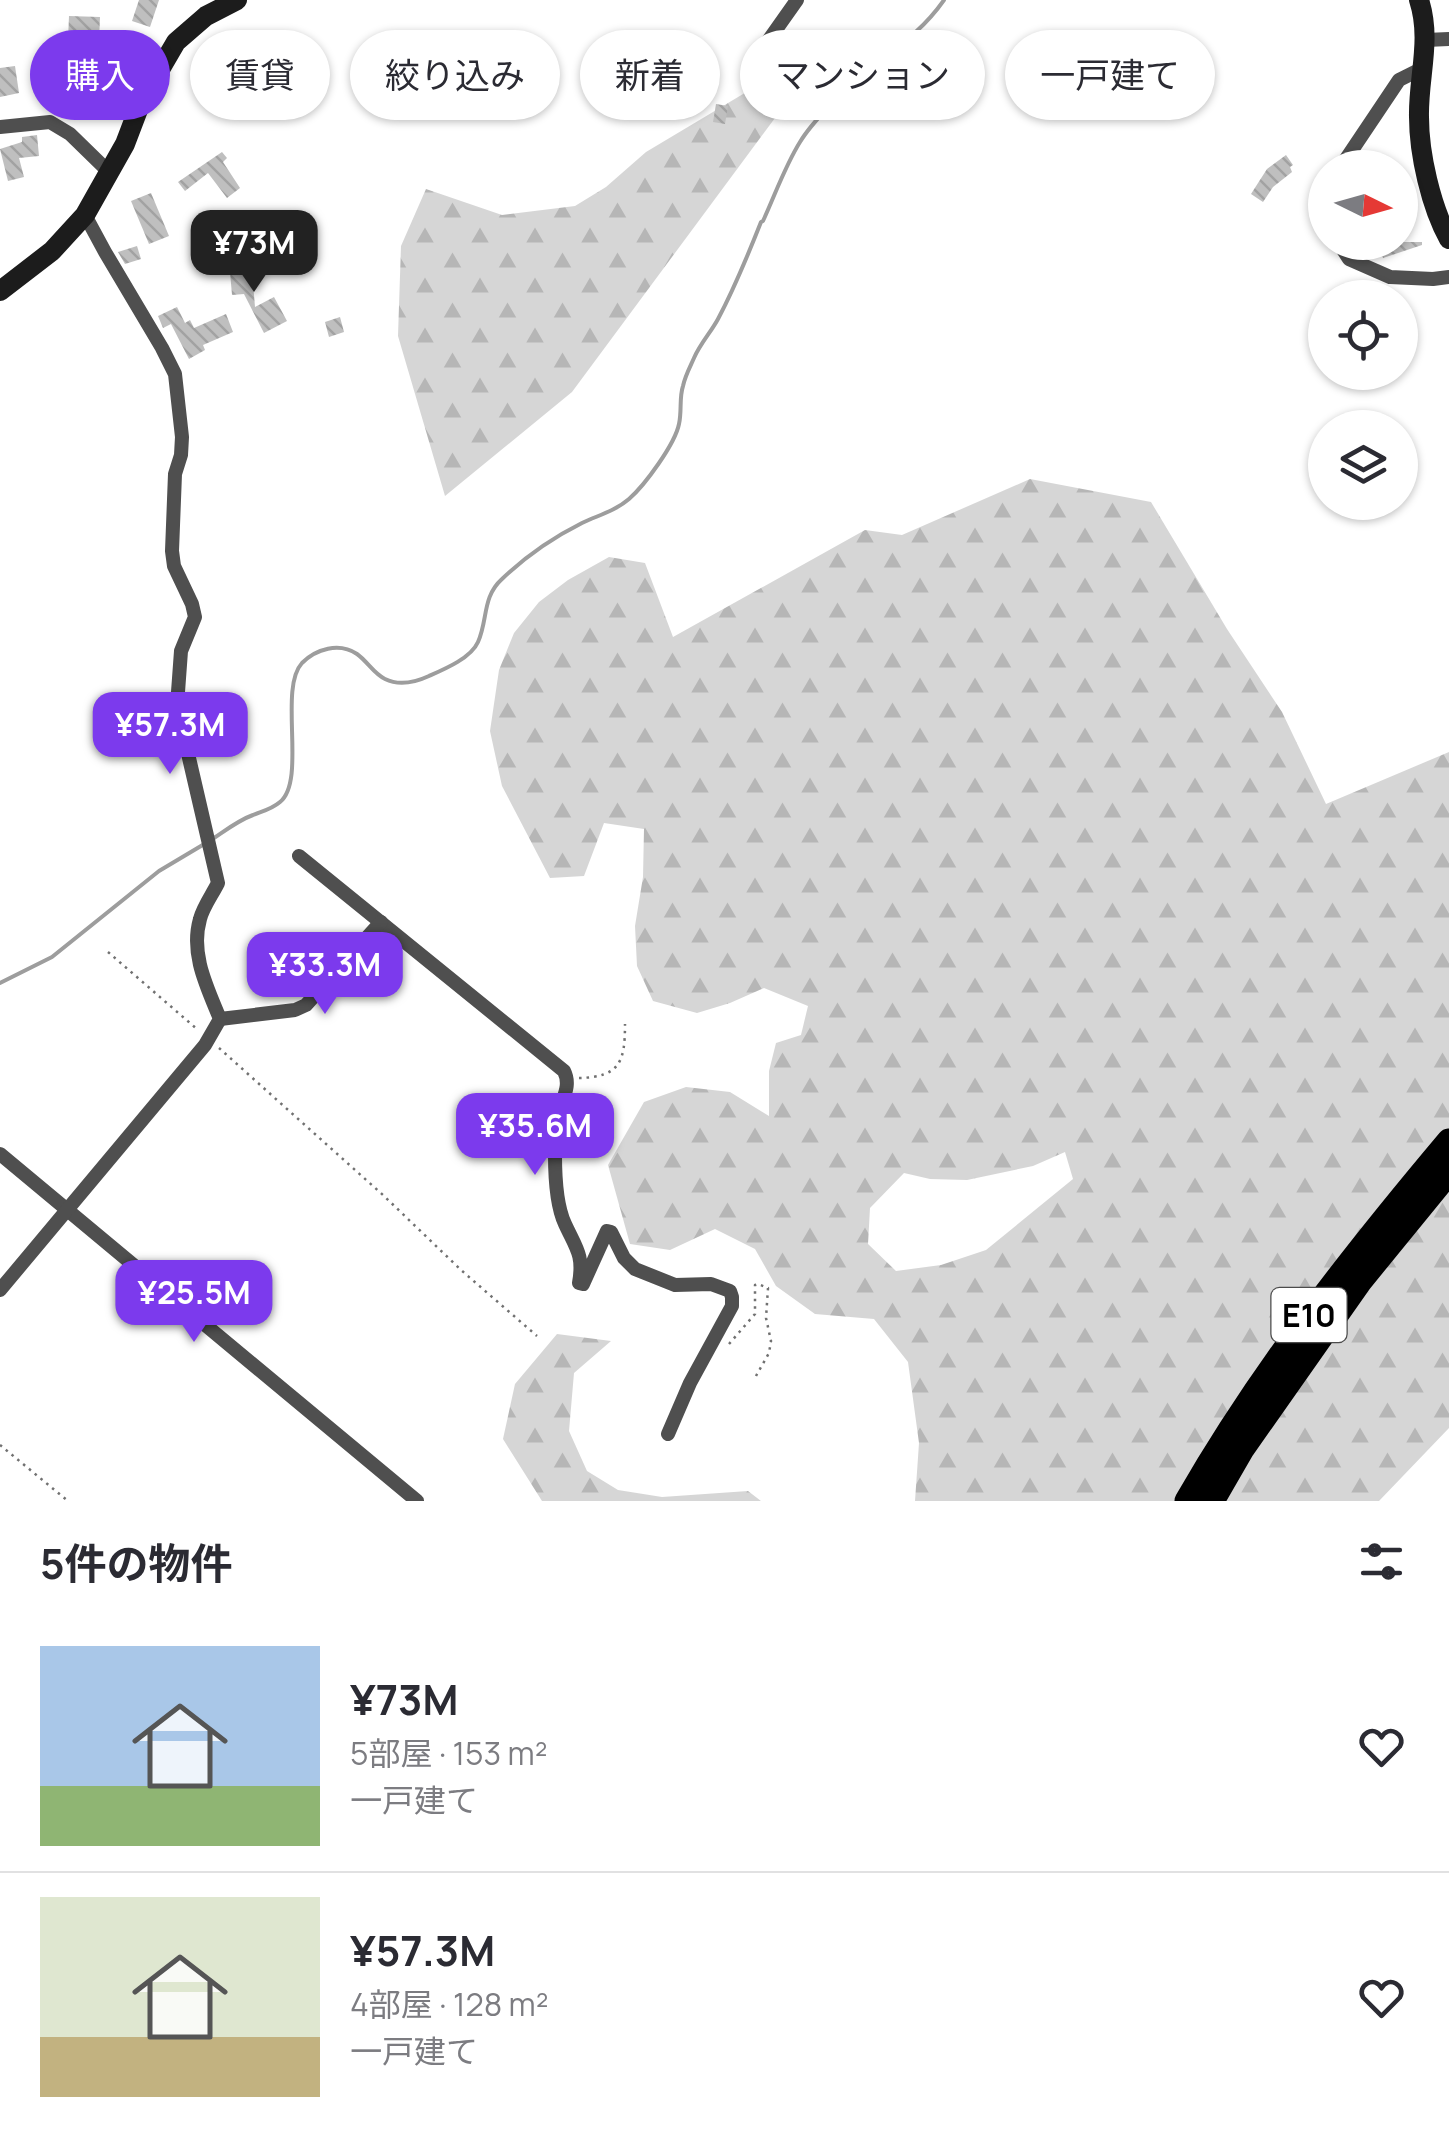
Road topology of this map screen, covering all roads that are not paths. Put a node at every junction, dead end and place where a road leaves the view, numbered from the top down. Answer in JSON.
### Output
{"nodes":[{"id":1,"x":237,"y":0,"type":"edge"},
{"id":2,"x":798,"y":0,"type":"edge"},
{"id":3,"x":1419,"y":0,"type":"edge"},
{"id":4,"x":777,"y":30,"type":"edge"},
{"id":5,"x":1449,"y":39,"type":"edge"},
{"id":6,"x":1426,"y":40,"type":"junction"},
{"id":7,"x":1424,"y":68,"type":"junction"},
{"id":8,"x":0,"y":127,"type":"edge"},
{"id":9,"x":1352,"y":150,"type":"edge"},
{"id":10,"x":110,"y":173,"type":"junction"},
{"id":11,"x":85,"y":215,"type":"junction"},
{"id":12,"x":1449,"y":239,"type":"edge"},
{"id":13,"x":1351,"y":260,"type":"edge"},
{"id":14,"x":1449,"y":277,"type":"edge"},
{"id":15,"x":0,"y":291,"type":"edge"},
{"id":16,"x":299,"y":856,"type":"dead end"},
{"id":17,"x":381,"y":922,"type":"junction"},
{"id":18,"x":220,"y":1019,"type":"junction"},
{"id":19,"x":1449,"y":1141,"type":"edge"},
{"id":20,"x":0,"y":1154,"type":"edge"},
{"id":21,"x":1449,"y":1172,"type":"edge"},
{"id":22,"x":66,"y":1211,"type":"junction"},
{"id":23,"x":0,"y":1290,"type":"edge"},
{"id":24,"x":668,"y":1434,"type":"dead end"},
{"id":25,"x":418,"y":1501,"type":"edge"},
{"id":26,"x":1187,"y":1501,"type":"edge"},
{"id":27,"x":1212,"y":1501,"type":"edge"}],
"edges":[{"from":1,"to":10,"type":"main road"},
{"from":2,"to":4,"type":"street"},
{"from":3,"to":6,"type":"main road"},
{"from":5,"to":6,"type":"street"},
{"from":6,"to":7,"type":"main road"},
{"from":7,"to":9,"type":"street"},
{"from":7,"to":12,"type":"main road"},
{"from":8,"to":10,"type":"street"},
{"from":10,"to":11,"type":"main road"},
{"from":11,"to":15,"type":"main road"},
{"from":11,"to":18,"type":"street"},
{"from":13,"to":14,"type":"street"},
{"from":16,"to":17,"type":"street"},
{"from":17,"to":18,"type":"street"},
{"from":17,"to":24,"type":"street"},
{"from":18,"to":22,"type":"street"},
{"from":19,"to":26,"type":"highway","number":"E10"},
{"from":20,"to":22,"type":"street"},
{"from":21,"to":27,"type":"highway","number":"E10"},
{"from":22,"to":23,"type":"street"},
{"from":22,"to":25,"type":"street"}]}
